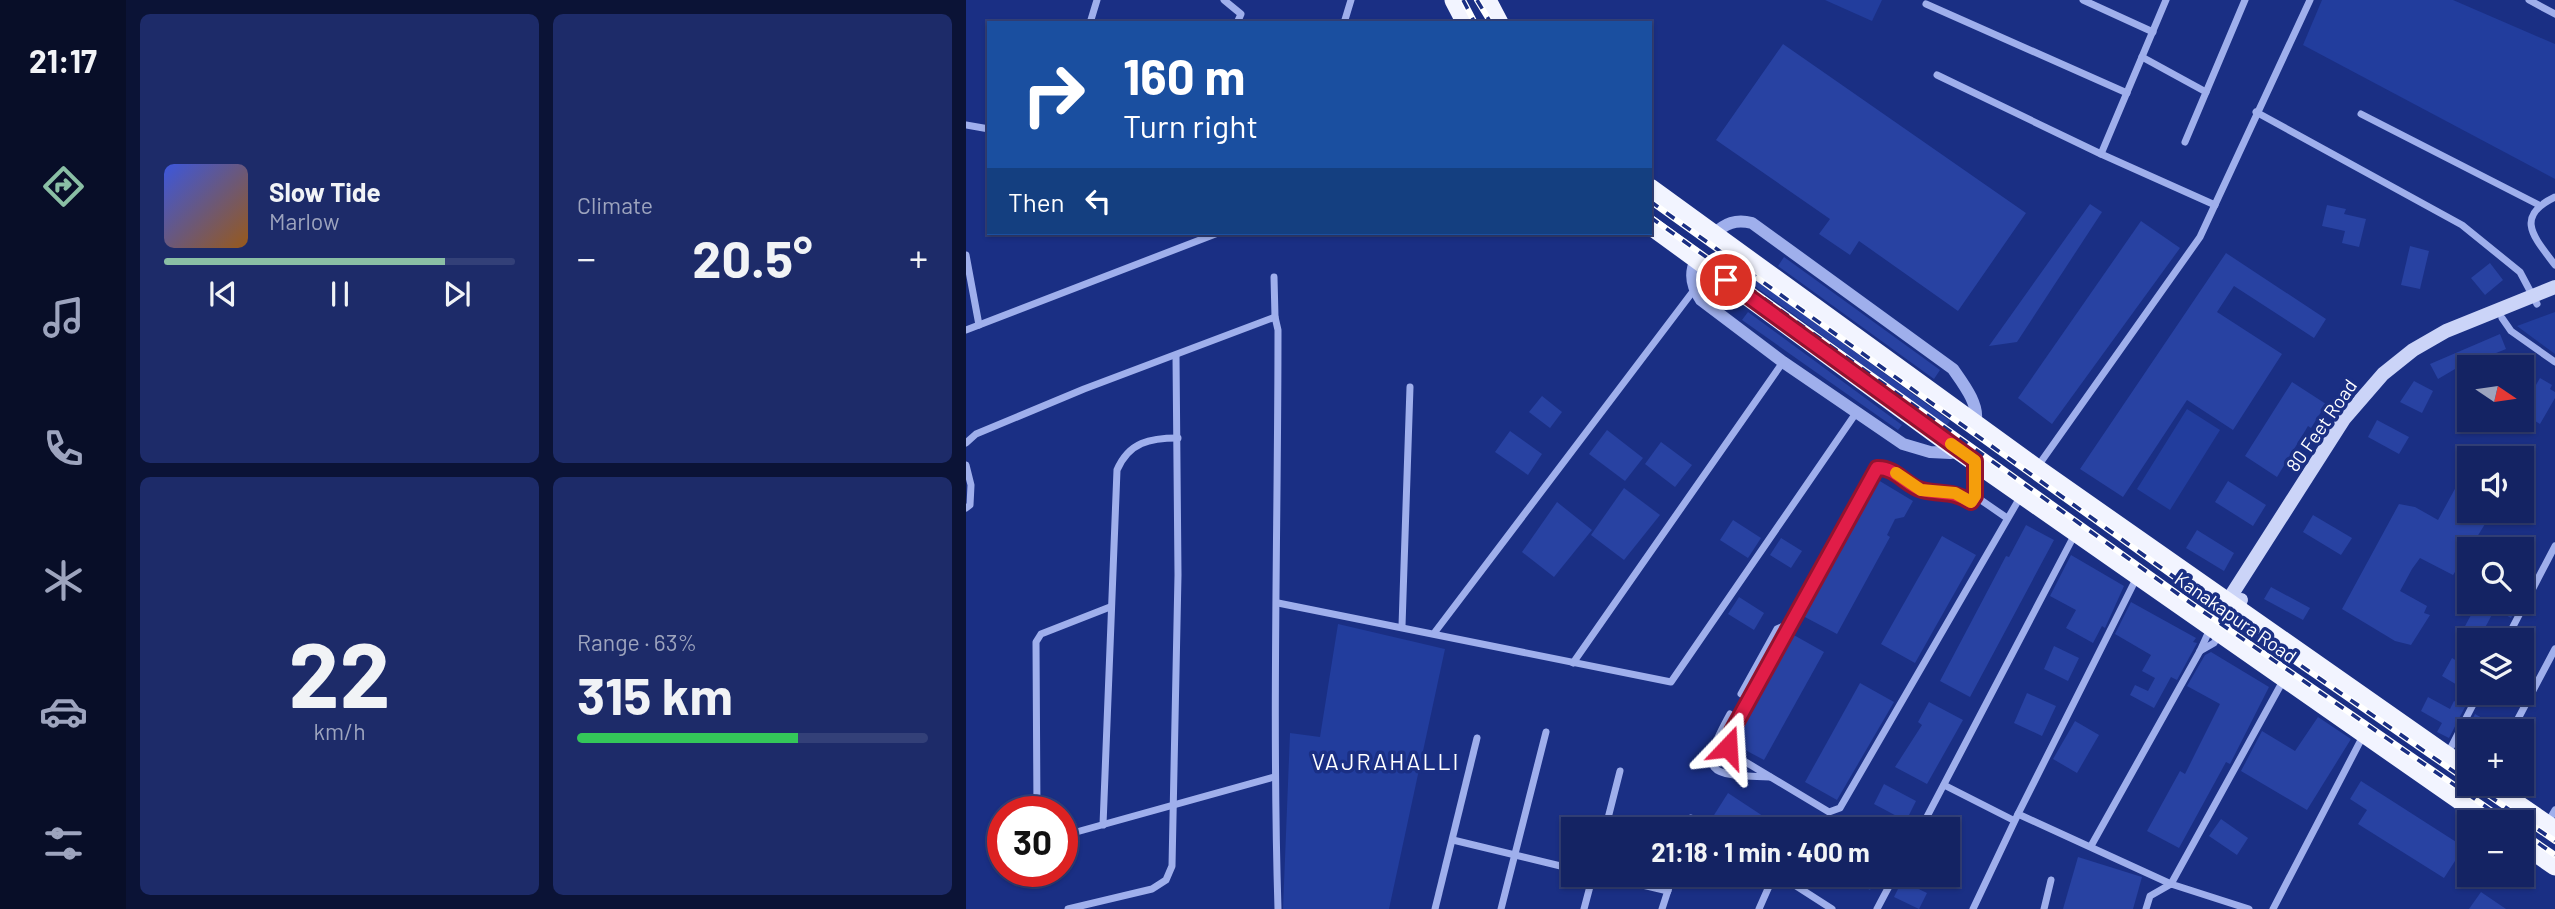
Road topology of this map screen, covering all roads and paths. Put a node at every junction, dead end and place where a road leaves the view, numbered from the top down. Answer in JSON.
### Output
{"nodes":[{"id":1,"x":1097,"y":0,"type":"edge"},
{"id":2,"x":1224,"y":0,"type":"edge"},
{"id":3,"x":1351,"y":0,"type":"edge"},
{"id":4,"x":1454,"y":0,"type":"edge"},
{"id":5,"x":1486,"y":0,"type":"edge"},
{"id":6,"x":2083,"y":0,"type":"edge"},
{"id":7,"x":2166,"y":0,"type":"edge"},
{"id":8,"x":2245,"y":0,"type":"edge"},
{"id":9,"x":2310,"y":0,"type":"edge"},
{"id":10,"x":2529,"y":0,"type":"edge"},
{"id":11,"x":1926,"y":4,"type":"dead end"},
{"id":12,"x":2555,"y":14,"type":"edge"},
{"id":13,"x":1091,"y":21,"type":"edge"},
{"id":14,"x":1238,"y":21,"type":"edge"},
{"id":15,"x":1345,"y":21,"type":"edge"},
{"id":16,"x":1465,"y":21,"type":"edge"},
{"id":17,"x":1498,"y":21,"type":"edge"},
{"id":18,"x":2153,"y":32,"type":"junction"},
{"id":19,"x":2142,"y":57,"type":"junction"},
{"id":20,"x":1937,"y":75,"type":"dead end"},
{"id":21,"x":2206,"y":92,"type":"junction"},
{"id":22,"x":2127,"y":93,"type":"junction"},
{"id":23,"x":2256,"y":112,"type":"junction"},
{"id":24,"x":2361,"y":114,"type":"dead end"},
{"id":25,"x":966,"y":125,"type":"edge"},
{"id":26,"x":987,"y":129,"type":"edge"},
{"id":27,"x":2185,"y":142,"type":"dead end"},
{"id":28,"x":2101,"y":154,"type":"junction"},
{"id":29,"x":1652,"y":189,"type":"edge"},
{"id":30,"x":2555,"y":197,"type":"edge"},
{"id":31,"x":2214,"y":205,"type":"junction"},
{"id":32,"x":2539,"y":205,"type":"junction"},
{"id":33,"x":1652,"y":227,"type":"edge"},
{"id":34,"x":1709,"y":232,"type":"junction"},
{"id":35,"x":1213,"y":235,"type":"edge"},
{"id":36,"x":966,"y":255,"type":"edge"},
{"id":37,"x":1692,"y":257,"type":"junction"},
{"id":38,"x":2555,"y":265,"type":"edge"},
{"id":39,"x":1274,"y":278,"type":"dead end"},
{"id":40,"x":2555,"y":287,"type":"edge"},
{"id":41,"x":1694,"y":290,"type":"junction"},
{"id":42,"x":2555,"y":297,"type":"edge"},
{"id":43,"x":2535,"y":300,"type":"junction"},
{"id":44,"x":1275,"y":317,"type":"junction"},
{"id":45,"x":2502,"y":318,"type":"junction"},
{"id":46,"x":979,"y":325,"type":"junction"},
{"id":47,"x":966,"y":330,"type":"edge"},
{"id":48,"x":1176,"y":356,"type":"junction"},
{"id":49,"x":1783,"y":362,"type":"junction"},
{"id":50,"x":2555,"y":362,"type":"edge"},
{"id":51,"x":1410,"y":387,"type":"dead end"},
{"id":52,"x":1856,"y":414,"type":"junction"},
{"id":53,"x":1975,"y":423,"type":"junction"},
{"id":54,"x":1178,"y":438,"type":"junction"},
{"id":55,"x":966,"y":443,"type":"edge"},
{"id":56,"x":1955,"y":448,"type":"junction"},
{"id":57,"x":1975,"y":461,"type":"junction"},
{"id":58,"x":966,"y":465,"type":"edge"},
{"id":59,"x":2036,"y":468,"type":"junction"},
{"id":60,"x":2022,"y":493,"type":"junction"},
{"id":61,"x":1975,"y":496,"type":"junction"},
{"id":62,"x":966,"y":508,"type":"edge"},
{"id":63,"x":2007,"y":518,"type":"junction"},
{"id":64,"x":2076,"y":532,"type":"junction"},
{"id":65,"x":2555,"y":546,"type":"edge"},
{"id":66,"x":2138,"y":575,"type":"junction"},
{"id":67,"x":1278,"y":603,"type":"junction"},
{"id":68,"x":2232,"y":606,"type":"junction"},
{"id":69,"x":1110,"y":607,"type":"junction"},
{"id":70,"x":1791,"y":622,"type":"junction"},
{"id":71,"x":1402,"y":626,"type":"junction"},
{"id":72,"x":2512,"y":628,"type":"edge"},
{"id":73,"x":2216,"y":630,"type":"junction"},
{"id":74,"x":1435,"y":632,"type":"junction"},
{"id":75,"x":2555,"y":649,"type":"edge"},
{"id":76,"x":1573,"y":663,"type":"junction"},
{"id":77,"x":2284,"y":679,"type":"junction"},
{"id":78,"x":1741,"y":694,"type":"dead end"},
{"id":79,"x":2473,"y":705,"type":"edge"},
{"id":80,"x":1730,"y":714,"type":"dead end"},
{"id":81,"x":2518,"y":719,"type":"edge"},
{"id":82,"x":1546,"y":732,"type":"dead end"},
{"id":83,"x":2363,"y":735,"type":"junction"},
{"id":84,"x":1477,"y":738,"type":"dead end"},
{"id":85,"x":2447,"y":755,"type":"junction"},
{"id":86,"x":2457,"y":762,"type":"edge"},
{"id":87,"x":1620,"y":771,"type":"dead end"},
{"id":88,"x":1275,"y":777,"type":"junction"},
{"id":89,"x":1771,"y":777,"type":"junction"},
{"id":90,"x":1944,"y":785,"type":"junction"},
{"id":91,"x":1037,"y":796,"type":"edge"},
{"id":92,"x":2508,"y":796,"type":"edge"},
{"id":93,"x":1173,"y":805,"type":"junction"},
{"id":94,"x":2473,"y":810,"type":"edge"},
{"id":95,"x":1608,"y":817,"type":"edge"},
{"id":96,"x":1927,"y":817,"type":"edge"},
{"id":97,"x":2016,"y":817,"type":"junction"},
{"id":98,"x":2552,"y":822,"type":"edge"},
{"id":99,"x":1103,"y":825,"type":"junction"},
{"id":100,"x":1078,"y":832,"type":"edge"},
{"id":101,"x":1453,"y":840,"type":"junction"},
{"id":102,"x":2091,"y":846,"type":"junction"},
{"id":103,"x":1514,"y":855,"type":"junction"},
{"id":104,"x":2534,"y":858,"type":"edge"},
{"id":105,"x":1561,"y":866,"type":"edge"},
{"id":106,"x":2555,"y":866,"type":"edge"},
{"id":107,"x":2052,"y":880,"type":"dead end"},
{"id":108,"x":2171,"y":884,"type":"junction"},
{"id":109,"x":1590,"y":887,"type":"edge"},
{"id":110,"x":1651,"y":887,"type":"edge"},
{"id":111,"x":1669,"y":887,"type":"edge"},
{"id":112,"x":1771,"y":887,"type":"edge"},
{"id":113,"x":1796,"y":887,"type":"edge"},
{"id":114,"x":1889,"y":887,"type":"edge"},
{"id":115,"x":1668,"y":891,"type":"junction"},
{"id":116,"x":1068,"y":909,"type":"edge"},
{"id":117,"x":1278,"y":909,"type":"edge"},
{"id":118,"x":1435,"y":909,"type":"edge"},
{"id":119,"x":1501,"y":909,"type":"edge"},
{"id":120,"x":1584,"y":909,"type":"edge"},
{"id":121,"x":1662,"y":909,"type":"edge"},
{"id":122,"x":1759,"y":909,"type":"edge"},
{"id":123,"x":1832,"y":909,"type":"edge"},
{"id":124,"x":1877,"y":909,"type":"edge"},
{"id":125,"x":1973,"y":909,"type":"edge"},
{"id":126,"x":2044,"y":909,"type":"edge"},
{"id":127,"x":2146,"y":909,"type":"edge"},
{"id":128,"x":2249,"y":909,"type":"edge"},
{"id":129,"x":2273,"y":909,"type":"edge"}],
"edges":[{"from":1,"to":13,"type":"street"},
{"from":2,"to":14,"type":"street"},
{"from":3,"to":15,"type":"street"},
{"from":4,"to":16,"type":"highway"},
{"from":5,"to":17,"type":"highway"},
{"from":6,"to":18,"type":"street"},
{"from":7,"to":18,"type":"street"},
{"from":8,"to":21,"type":"street"},
{"from":9,"to":23,"type":"street"},
{"from":10,"to":12,"type":"street"},
{"from":11,"to":22,"type":"street"},
{"from":18,"to":19,"type":"street"},
{"from":19,"to":21,"type":"street"},
{"from":19,"to":22,"type":"street"},
{"from":20,"to":28,"type":"street"},
{"from":21,"to":27,"type":"street"},
{"from":22,"to":28,"type":"street"},
{"from":23,"to":31,"type":"street"},
{"from":23,"to":43,"type":"street"},
{"from":24,"to":32,"type":"street"},
{"from":25,"to":26,"type":"street"},
{"from":28,"to":31,"type":"street"},
{"from":29,"to":34,"type":"highway","name":"Kanakapura Road"},
{"from":30,"to":32,"type":"street"},
{"from":31,"to":59,"type":"street"},
{"from":32,"to":38,"type":"street"},
{"from":33,"to":37,"type":"highway","name":"Kanakapura Road"},
{"from":34,"to":37,"type":"highway"},
{"from":34,"to":53,"type":"highway","name":"Kanakapura Road"},
{"from":34,"to":53,"type":"street"},
{"from":35,"to":46,"type":"street"},
{"from":36,"to":46,"type":"street"},
{"from":37,"to":41,"type":"street"},
{"from":37,"to":56,"type":"highway","name":"Kanakapura Road"},
{"from":39,"to":44,"type":"street"},
{"from":40,"to":43,"type":"main road","name":"80 Feet Road"},
{"from":41,"to":49,"type":"street"},
{"from":41,"to":74,"type":"street"},
{"from":42,"to":43,"type":"main road","name":"80 Feet Road"},
{"from":43,"to":45,"type":"main road","name":"80 Feet Road"},
{"from":43,"to":68,"type":"main road","name":"80 Feet Road"},
{"from":44,"to":48,"type":"street"},
{"from":44,"to":67,"type":"street"},
{"from":45,"to":50,"type":"street"},
{"from":45,"to":68,"type":"main road","name":"80 Feet Road"},
{"from":46,"to":47,"type":"street"},
{"from":48,"to":54,"type":"street"},
{"from":48,"to":55,"type":"street"},
{"from":49,"to":52,"type":"street"},
{"from":49,"to":76,"type":"street"},
{"from":51,"to":71,"type":"street"},
{"from":52,"to":56,"type":"street"},
{"from":52,"to":76,"type":"street"},
{"from":53,"to":59,"type":"highway","name":"Kanakapura Road"},
{"from":54,"to":69,"type":"street"},
{"from":54,"to":93,"type":"street"},
{"from":56,"to":57,"type":"highway","name":"Kanakapura Road"},
{"from":57,"to":60,"type":"highway","name":"Kanakapura Road"},
{"from":57,"to":61,"type":"street"},
{"from":58,"to":62,"type":"street"},
{"from":59,"to":68,"type":"highway","name":"Kanakapura Road"},
{"from":60,"to":63,"type":"street"},
{"from":60,"to":64,"type":"highway","name":"Kanakapura Road"},
{"from":61,"to":63,"type":"street"},
{"from":61,"to":70,"type":"street"},
{"from":63,"to":89,"type":"street"},
{"from":64,"to":66,"type":"highway","name":"Kanakapura Road"},
{"from":64,"to":90,"type":"street"},
{"from":65,"to":72,"type":"street"},
{"from":66,"to":73,"type":"highway","name":"Kanakapura Road"},
{"from":66,"to":97,"type":"street"},
{"from":67,"to":71,"type":"street"},
{"from":67,"to":88,"type":"street"},
{"from":68,"to":73,"type":"main road","name":"80 Feet Road"},
{"from":68,"to":85,"type":"highway","name":"Kanakapura Road"},
{"from":69,"to":91,"type":"street"},
{"from":69,"to":99,"type":"street"},
{"from":70,"to":78,"type":"street"},
{"from":70,"to":89,"type":"street"},
{"from":71,"to":74,"type":"street"},
{"from":73,"to":77,"type":"highway","name":"Kanakapura Road"},
{"from":73,"to":102,"type":"street"},
{"from":74,"to":76,"type":"street"},
{"from":75,"to":81,"type":"street"},
{"from":77,"to":83,"type":"highway","name":"Kanakapura Road"},
{"from":77,"to":108,"type":"street"},
{"from":79,"to":85,"type":"street"},
{"from":80,"to":89,"type":"street"},
{"from":82,"to":103,"type":"street"},
{"from":83,"to":94,"type":"highway","name":"Kanakapura Road"},
{"from":83,"to":129,"type":"street"},
{"from":84,"to":101,"type":"street"},
{"from":85,"to":86,"type":"highway","name":"Kanakapura Road"},
{"from":87,"to":95,"type":"street"},
{"from":88,"to":93,"type":"street"},
{"from":88,"to":117,"type":"street"},
{"from":90,"to":96,"type":"street"},
{"from":90,"to":97,"type":"street"},
{"from":92,"to":98,"type":"highway"},
{"from":93,"to":99,"type":"street"},
{"from":93,"to":116,"type":"street"},
{"from":97,"to":102,"type":"street"},
{"from":97,"to":125,"type":"street"},
{"from":99,"to":100,"type":"street"},
{"from":101,"to":103,"type":"street"},
{"from":101,"to":118,"type":"street"},
{"from":102,"to":108,"type":"street"},
{"from":103,"to":105,"type":"street"},
{"from":103,"to":119,"type":"street"},
{"from":104,"to":106,"type":"highway"},
{"from":107,"to":126,"type":"street"},
{"from":108,"to":127,"type":"street"},
{"from":108,"to":128,"type":"street"},
{"from":109,"to":120,"type":"street"},
{"from":110,"to":115,"type":"street"},
{"from":111,"to":115,"type":"street"},
{"from":112,"to":122,"type":"street"},
{"from":113,"to":123,"type":"street"},
{"from":114,"to":124,"type":"street"},
{"from":115,"to":121,"type":"street"}]}
